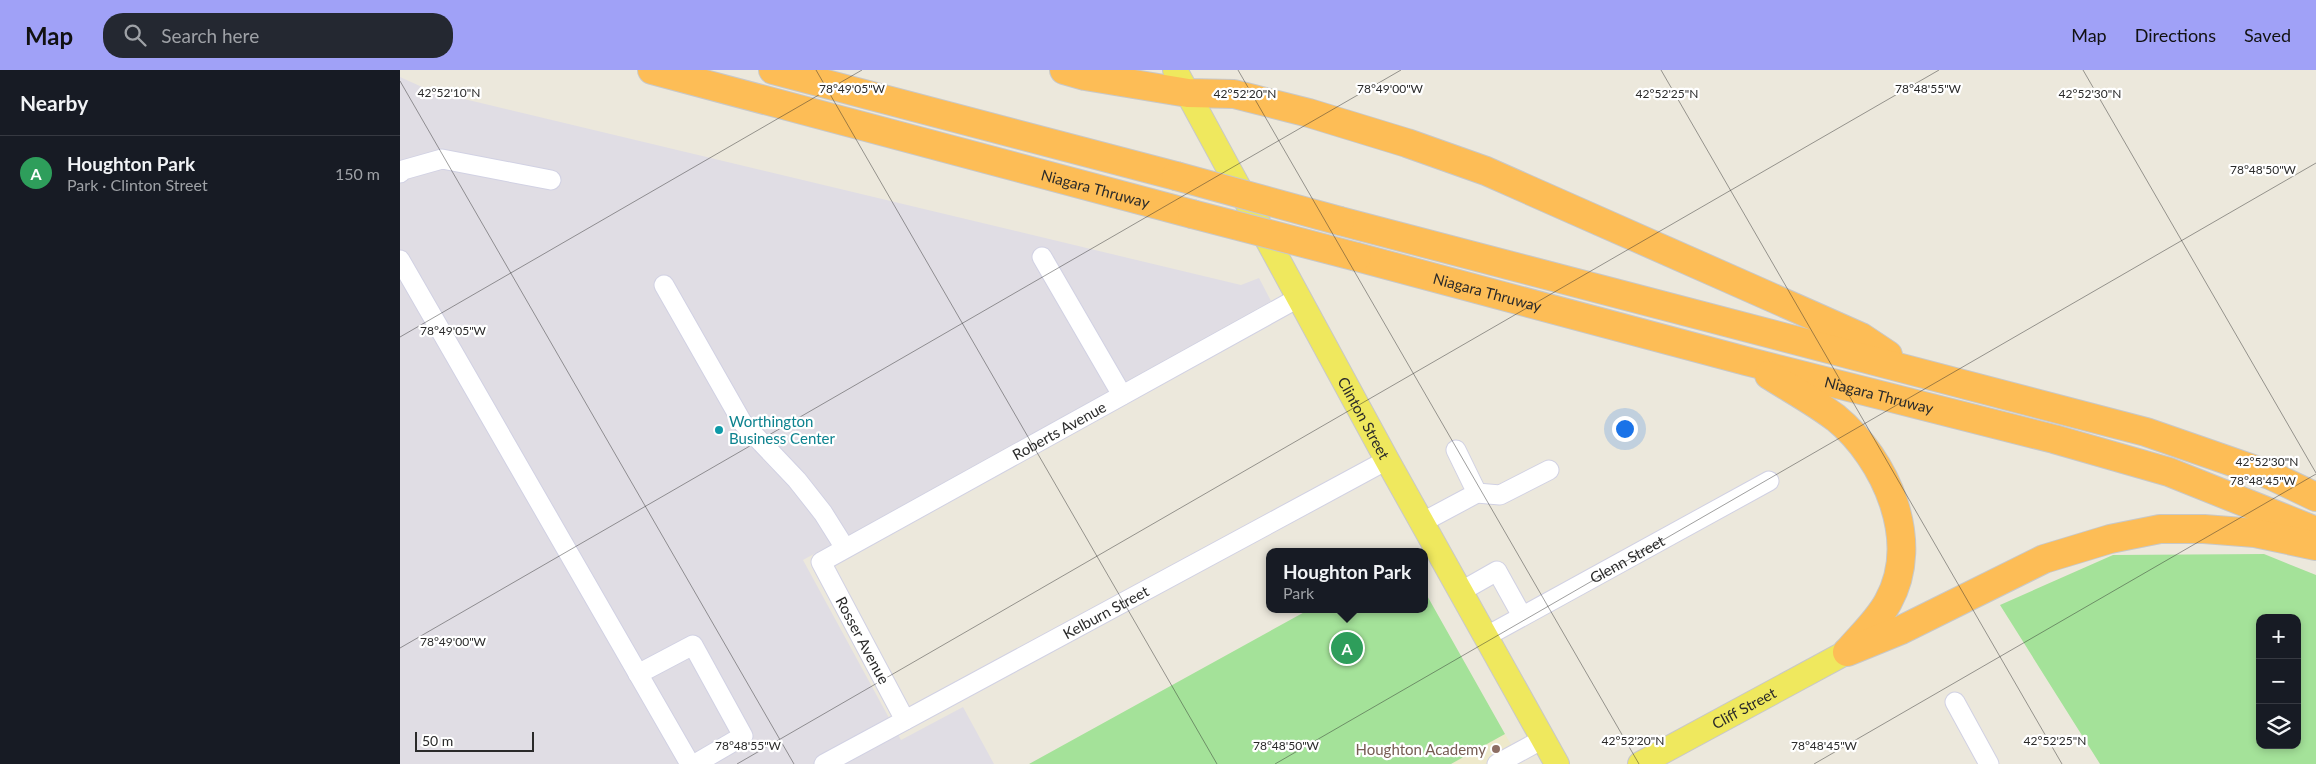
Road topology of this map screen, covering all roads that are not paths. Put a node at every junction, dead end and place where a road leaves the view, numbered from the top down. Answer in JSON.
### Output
{"nodes":[{"id":1,"x":652,"y":70,"type":"edge"},
{"id":2,"x":773,"y":70,"type":"edge"},
{"id":3,"x":1087,"y":72,"type":"edge"},
{"id":4,"x":1182,"y":81,"type":"edge"},
{"id":5,"x":400,"y":173,"type":"edge"},
{"id":6,"x":551,"y":180,"type":"dead end"},
{"id":7,"x":1042,"y":257,"type":"dead end"},
{"id":8,"x":400,"y":260,"type":"edge"},
{"id":9,"x":664,"y":285,"type":"dead end"},
{"id":10,"x":1298,"y":298,"type":"junction"},
{"id":11,"x":1746,"y":361,"type":"junction"},
{"id":12,"x":1905,"y":368,"type":"junction"},
{"id":13,"x":1122,"y":395,"type":"junction"},
{"id":14,"x":1456,"y":450,"type":"dead end"},
{"id":15,"x":1387,"y":460,"type":"junction"},
{"id":16,"x":1549,"y":470,"type":"dead end"},
{"id":17,"x":1769,"y":481,"type":"dead end"},
{"id":18,"x":1478,"y":493,"type":"junction"},
{"id":19,"x":2316,"y":497,"type":"edge"},
{"id":20,"x":1421,"y":522,"type":"junction"},
{"id":21,"x":2316,"y":531,"type":"edge"},
{"id":22,"x":2316,"y":546,"type":"edge"},
{"id":23,"x":845,"y":548,"type":"junction"},
{"id":24,"x":821,"y":562,"type":"joint"},
{"id":25,"x":1460,"y":592,"type":"junction"},
{"id":26,"x":1522,"y":616,"type":"junction"},
{"id":27,"x":1485,"y":637,"type":"junction"},
{"id":28,"x":1847,"y":652,"type":"junction"},
{"id":29,"x":638,"y":674,"type":"junction"},
{"id":30,"x":1955,"y":702,"type":"dead end"},
{"id":31,"x":905,"y":720,"type":"junction"},
{"id":32,"x":1543,"y":739,"type":"junction"},
{"id":33,"x":690,"y":764,"type":"edge"},
{"id":34,"x":695,"y":764,"type":"edge"},
{"id":35,"x":824,"y":764,"type":"edge"},
{"id":36,"x":1497,"y":764,"type":"edge"},
{"id":37,"x":1557,"y":764,"type":"edge"},
{"id":38,"x":1640,"y":764,"type":"edge"},
{"id":39,"x":1990,"y":764,"type":"edge"}],
"edges":[{"from":1,"to":11,"type":"highway","name":"Niagara Thruway","bridge":true},
{"from":2,"to":12,"type":"highway","name":"Niagara Thruway","bridge":true},
{"from":3,"to":4,"type":"highway"},
{"from":4,"to":10,"type":"main road","name":"Clinton Street"},
{"from":4,"to":12,"type":"highway"},
{"from":5,"to":6,"type":"street"},
{"from":7,"to":13,"type":"street"},
{"from":8,"to":29,"type":"street"},
{"from":9,"to":23,"type":"street"},
{"from":10,"to":13,"type":"street","name":"Roberts Avenue"},
{"from":10,"to":15,"type":"main road","name":"Clinton Street"},
{"from":11,"to":21,"type":"highway","name":"Niagara Thruway"},
{"from":11,"to":28,"type":"highway"},
{"from":12,"to":19,"type":"highway","name":"Niagara Thruway"},
{"from":13,"to":23,"type":"street","name":"Roberts Avenue"},
{"from":14,"to":18,"type":"street"},
{"from":15,"to":20,"type":"main road","name":"Clinton Street"},
{"from":15,"to":31,"type":"street","name":"Kelburn Street"},
{"from":16,"to":18,"type":"street"},
{"from":17,"to":26,"type":"street","name":"Glenn Street"},
{"from":18,"to":20,"type":"street"},
{"from":20,"to":25,"type":"main road","name":"Clinton Street"},
{"from":22,"to":28,"type":"highway"},
{"from":23,"to":24,"type":"street","name":"Roberts Avenue"},
{"from":24,"to":31,"type":"street","name":"Rosser Avenue"},
{"from":25,"to":26,"type":"street"},
{"from":25,"to":27,"type":"main road","name":"Clinton Street"},
{"from":26,"to":27,"type":"street","name":"Glenn Street"},
{"from":27,"to":32,"type":"main road","name":"Clinton Street"},
{"from":28,"to":38,"type":"main road","name":"Cliff Street"},
{"from":29,"to":33,"type":"street"},
{"from":29,"to":34,"type":"street"},
{"from":30,"to":39,"type":"street"},
{"from":31,"to":35,"type":"street","name":"Kelburn Street"},
{"from":32,"to":36,"type":"street"},
{"from":32,"to":37,"type":"main road","name":"Clinton Street"}]}
